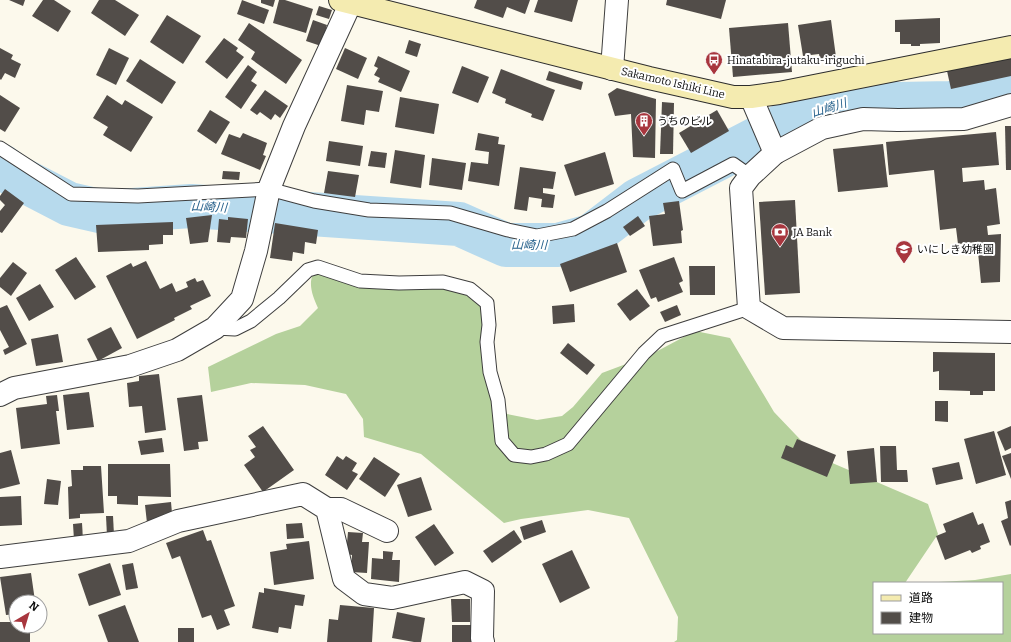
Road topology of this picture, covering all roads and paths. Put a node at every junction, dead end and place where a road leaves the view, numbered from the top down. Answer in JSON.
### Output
{"nodes":[{"id":1,"x":617,"y":0,"type":"edge"},
{"id":2,"x":348,"y":1,"type":"edge"},
{"id":3,"x":1011,"y":47,"type":"edge"},
{"id":4,"x":612,"y":69,"type":"junction"},
{"id":5,"x":751,"y":97,"type":"junction"},
{"id":6,"x":1011,"y":105,"type":"edge"},
{"id":7,"x":0,"y":148,"type":"edge"},
{"id":8,"x":776,"y":153,"type":"junction"},
{"id":9,"x":750,"y":176,"type":"junction"},
{"id":10,"x":269,"y":189,"type":"junction"},
{"id":11,"x":749,"y":308,"type":"junction"},
{"id":12,"x":215,"y":328,"type":"junction"},
{"id":13,"x":1011,"y":332,"type":"edge"},
{"id":14,"x":0,"y":395,"type":"edge"},
{"id":15,"x":327,"y":509,"type":"junction"},
{"id":16,"x":387,"y":531,"type":"dead end"},
{"id":17,"x":0,"y":557,"type":"edge"},
{"id":18,"x":483,"y":642,"type":"edge"}],
"edges":[{"from":1,"to":4,"type":"street"},
{"from":2,"to":4,"type":"main road","name":"Sakamoto Ishiki Line"},
{"from":2,"to":10,"type":"street"},
{"from":3,"to":5,"type":"main road","name":"Sakamoto Ishiki Line"},
{"from":4,"to":5,"type":"main road","name":"Sakamoto Ishiki Line"},
{"from":5,"to":8,"type":"street"},
{"from":6,"to":8,"type":"street"},
{"from":7,"to":10,"type":"lane"},
{"from":8,"to":9,"type":"street"},
{"from":9,"to":10,"type":"lane"},
{"from":9,"to":11,"type":"street"},
{"from":10,"to":12,"type":"street"},
{"from":11,"to":12,"type":"lane"},
{"from":11,"to":13,"type":"street"},
{"from":12,"to":14,"type":"street"},
{"from":15,"to":16,"type":"street"},
{"from":15,"to":17,"type":"street"},
{"from":15,"to":18,"type":"street"}]}
